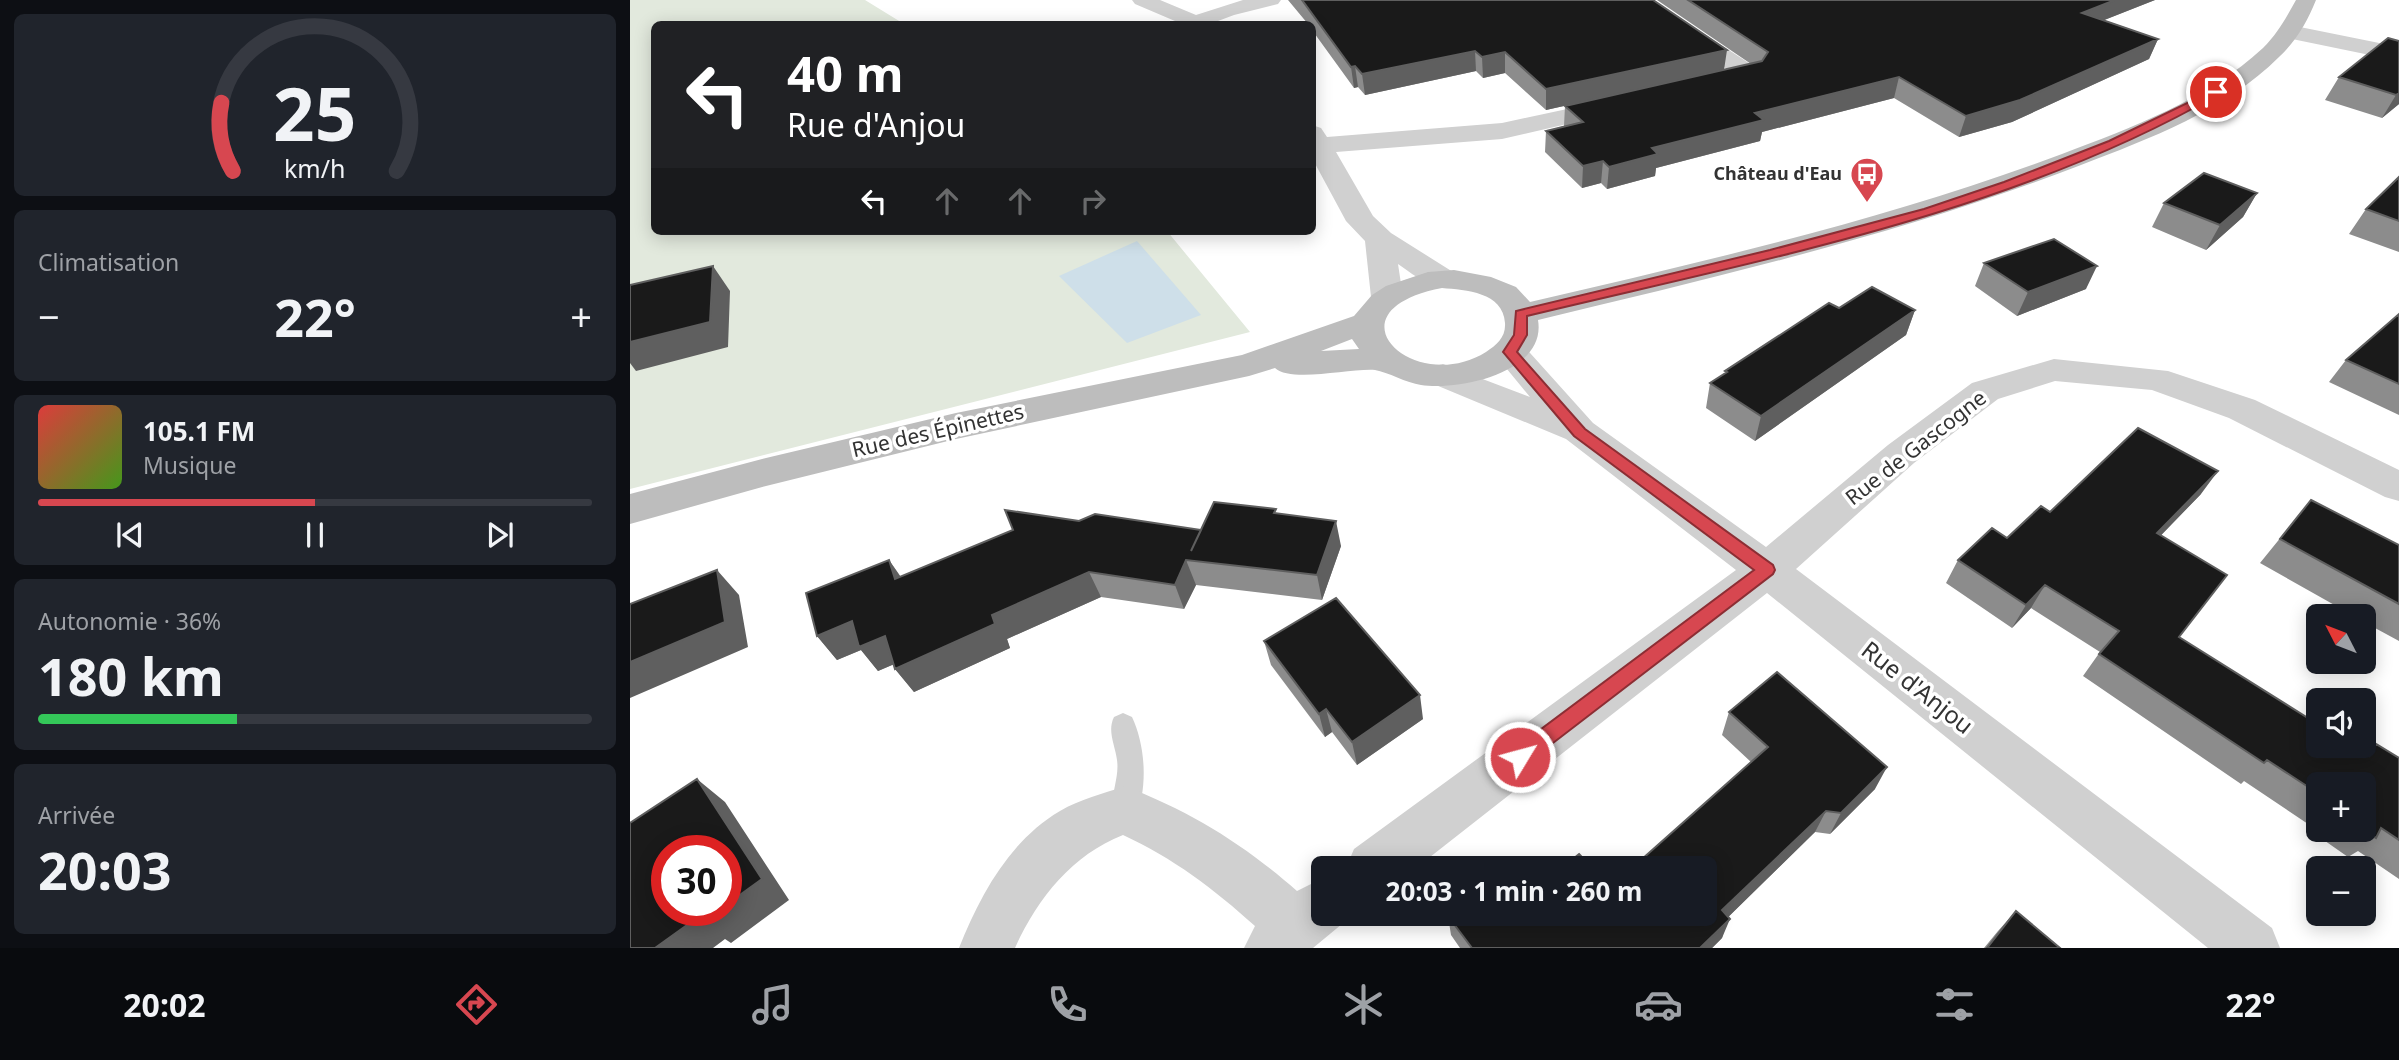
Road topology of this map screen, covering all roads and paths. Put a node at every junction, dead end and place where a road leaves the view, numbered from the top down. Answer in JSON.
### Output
{"nodes":[{"id":1,"x":1142,"y":0,"type":"edge"},
{"id":2,"x":1271,"y":0,"type":"edge"},
{"id":3,"x":1638,"y":0,"type":"edge"},
{"id":4,"x":2306,"y":0,"type":"edge"},
{"id":5,"x":1190,"y":21,"type":"edge"},
{"id":6,"x":1203,"y":21,"type":"edge"},
{"id":7,"x":2290,"y":32,"type":"junction"},
{"id":8,"x":2399,"y":54,"type":"edge"},
{"id":9,"x":1687,"y":89,"type":"edge"},
{"id":10,"x":1637,"y":101,"type":"edge"},
{"id":11,"x":1316,"y":139,"type":"edge"},
{"id":12,"x":1316,"y":141,"type":"edge"},
{"id":13,"x":1380,"y":239,"type":"junction"},
{"id":14,"x":1442,"y":279,"type":"junction"},
{"id":15,"x":1378,"y":309,"type":"junction"},
{"id":16,"x":1521,"y":314,"type":"junction"},
{"id":17,"x":1510,"y":352,"type":"junction"},
{"id":18,"x":1385,"y":359,"type":"junction"},
{"id":19,"x":1249,"y":365,"type":"junction"},
{"id":20,"x":1443,"y":375,"type":"junction"},
{"id":21,"x":1580,"y":432,"type":"junction"},
{"id":22,"x":2399,"y":487,"type":"edge"},
{"id":23,"x":630,"y":509,"type":"edge"},
{"id":24,"x":1767,"y":570,"type":"junction"},
{"id":25,"x":1123,"y":725,"type":"dead end"},
{"id":26,"x":1125,"y":810,"type":"junction"},
{"id":27,"x":1389,"y":856,"type":"edge"},
{"id":28,"x":1297,"y":926,"type":"edge"},
{"id":29,"x":987,"y":948,"type":"edge"},
{"id":30,"x":2252,"y":948,"type":"edge"}],
"edges":[{"from":1,"to":5,"type":"street"},
{"from":2,"to":6,"type":"street"},
{"from":3,"to":9,"type":"street"},
{"from":4,"to":7,"type":"street"},
{"from":7,"to":8,"type":"street"},
{"from":7,"to":16,"type":"street"},
{"from":10,"to":11,"type":"street"},
{"from":12,"to":13,"type":"street"},
{"from":13,"to":14,"type":"street"},
{"from":13,"to":15,"type":"street"},
{"from":14,"to":15,"type":"street"},
{"from":14,"to":16,"type":"street"},
{"from":15,"to":18,"type":"street"},
{"from":15,"to":19,"type":"street","name":"Rue des Épinettes"},
{"from":16,"to":17,"type":"street"},
{"from":17,"to":20,"type":"street"},
{"from":17,"to":21,"type":"street","name":"Rue d'Anjou"},
{"from":18,"to":19,"type":"street","name":"Rue des Épinettes"},
{"from":18,"to":20,"type":"street"},
{"from":19,"to":23,"type":"street","name":"Rue des Épinettes"},
{"from":20,"to":21,"type":"street","name":"Rue d'Anjou"},
{"from":21,"to":24,"type":"street","name":"Rue d'Anjou"},
{"from":22,"to":24,"type":"street","name":"Rue de Gascogne"},
{"from":24,"to":27,"type":"street","name":"Rue de Gascogne"},
{"from":24,"to":30,"type":"street","name":"Rue d'Anjou"},
{"from":25,"to":26,"type":"lane"},
{"from":26,"to":28,"type":"street"},
{"from":26,"to":29,"type":"street"}]}
